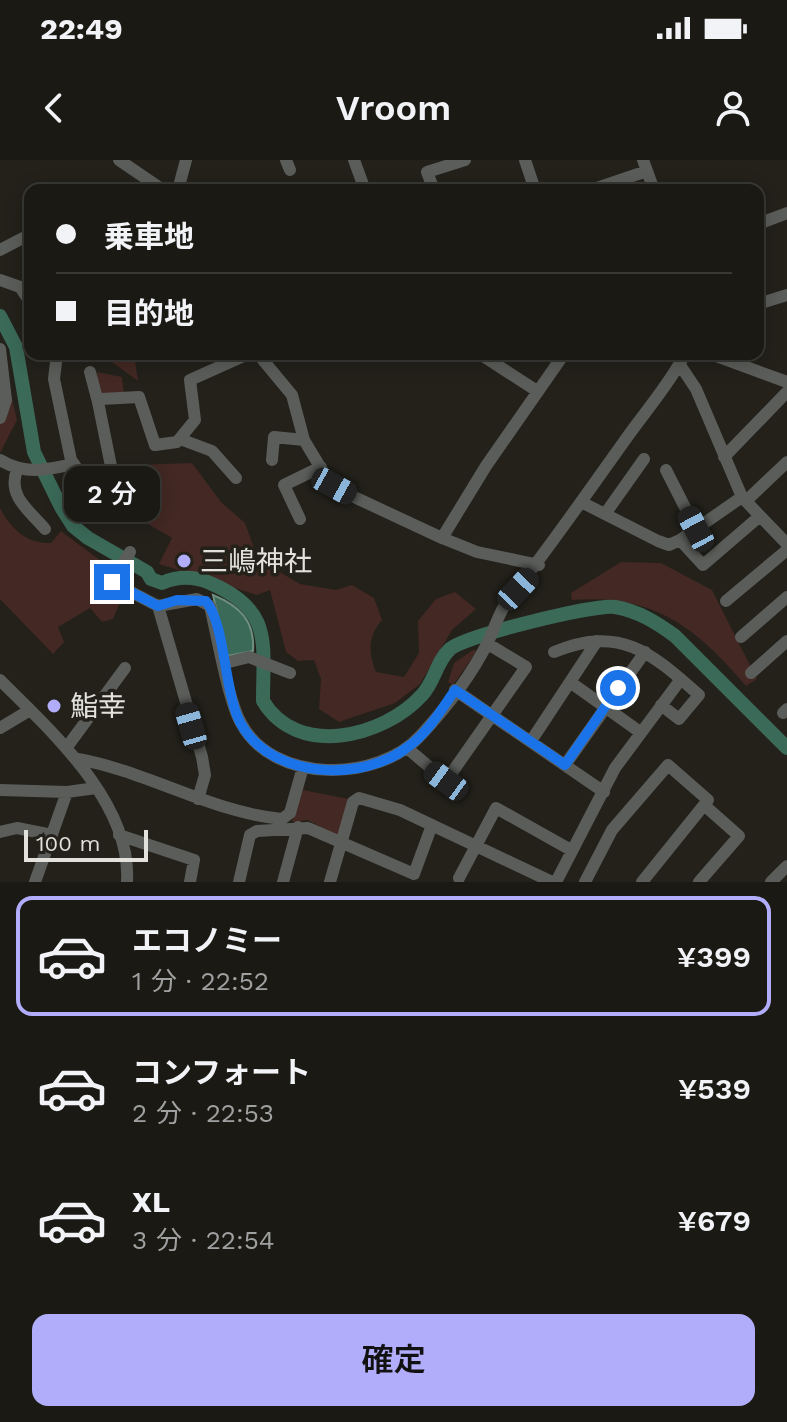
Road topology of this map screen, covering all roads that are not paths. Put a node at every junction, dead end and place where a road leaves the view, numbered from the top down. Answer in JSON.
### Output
{"nodes":[{"id":1,"x":119,"y":160,"type":"edge"},
{"id":2,"x":186,"y":160,"type":"edge"},
{"id":3,"x":354,"y":160,"type":"edge"},
{"id":4,"x":465,"y":160,"type":"edge"},
{"id":5,"x":525,"y":160,"type":"edge"},
{"id":6,"x":645,"y":166,"type":"edge"},
{"id":7,"x":154,"y":184,"type":"edge"},
{"id":8,"x":180,"y":184,"type":"edge"},
{"id":9,"x":363,"y":184,"type":"edge"},
{"id":10,"x":432,"y":184,"type":"edge"},
{"id":11,"x":533,"y":184,"type":"edge"},
{"id":12,"x":604,"y":184,"type":"edge"},
{"id":13,"x":787,"y":213,"type":"edge"},
{"id":14,"x":764,"y":222,"type":"edge"},
{"id":15,"x":23,"y":238,"type":"dead end"},
{"id":16,"x":0,"y":250,"type":"edge"},
{"id":17,"x":0,"y":280,"type":"edge"},
{"id":18,"x":24,"y":285,"type":"edge"},
{"id":19,"x":787,"y":295,"type":"edge"},
{"id":20,"x":764,"y":302,"type":"edge"},
{"id":21,"x":0,"y":349,"type":"edge"},
{"id":22,"x":56,"y":360,"type":"edge"},
{"id":23,"x":242,"y":360,"type":"edge"},
{"id":24,"x":262,"y":360,"type":"edge"},
{"id":25,"x":489,"y":360,"type":"edge"},
{"id":26,"x":560,"y":360,"type":"edge"},
{"id":27,"x":681,"y":360,"type":"edge"},
{"id":28,"x":682,"y":360,"type":"edge"},
{"id":29,"x":729,"y":360,"type":"edge"},
{"id":30,"x":759,"y":360,"type":"edge"},
{"id":31,"x":762,"y":371,"type":"junction"},
{"id":32,"x":90,"y":372,"type":"dead end"},
{"id":33,"x":3,"y":380,"type":"edge"},
{"id":34,"x":787,"y":382,"type":"edge"},
{"id":35,"x":537,"y":391,"type":"junction"},
{"id":36,"x":787,"y":392,"type":"edge"},
{"id":37,"x":98,"y":402,"type":"junction"},
{"id":38,"x":0,"y":418,"type":"edge"},
{"id":39,"x":180,"y":439,"type":"junction"},
{"id":40,"x":304,"y":440,"type":"junction"},
{"id":41,"x":724,"y":457,"type":"junction"},
{"id":42,"x":644,"y":459,"type":"dead end"},
{"id":43,"x":0,"y":460,"type":"edge"},
{"id":44,"x":272,"y":460,"type":"dead end"},
{"id":45,"x":787,"y":462,"type":"edge"},
{"id":46,"x":74,"y":464,"type":"junction"},
{"id":47,"x":321,"y":467,"type":"junction"},
{"id":48,"x":17,"y":470,"type":"junction"},
{"id":49,"x":666,"y":470,"type":"dead end"},
{"id":50,"x":236,"y":478,"type":"dead end"},
{"id":51,"x":745,"y":499,"type":"junction"},
{"id":52,"x":583,"y":503,"type":"junction"},
{"id":53,"x":605,"y":514,"type":"junction"},
{"id":54,"x":760,"y":516,"type":"junction"},
{"id":55,"x":300,"y":519,"type":"dead end"},
{"id":56,"x":45,"y":529,"type":"dead end"},
{"id":57,"x":696,"y":529,"type":"junction"},
{"id":58,"x":442,"y":538,"type":"junction"},
{"id":59,"x":680,"y":540,"type":"junction"},
{"id":60,"x":786,"y":543,"type":"edge"},
{"id":61,"x":130,"y":552,"type":"dead end"},
{"id":62,"x":539,"y":565,"type":"junction"},
{"id":63,"x":787,"y":597,"type":"edge"},
{"id":64,"x":726,"y":601,"type":"dead end"},
{"id":65,"x":158,"y":606,"type":"junction"},
{"id":66,"x":741,"y":637,"type":"dead end"},
{"id":67,"x":489,"y":641,"type":"junction"},
{"id":68,"x":597,"y":641,"type":"junction"},
{"id":69,"x":787,"y":641,"type":"edge"},
{"id":70,"x":554,"y":652,"type":"dead end"},
{"id":71,"x":645,"y":652,"type":"junction"},
{"id":72,"x":225,"y":663,"type":"junction"},
{"id":73,"x":125,"y":668,"type":"dead end"},
{"id":74,"x":290,"y":673,"type":"dead end"},
{"id":75,"x":751,"y":673,"type":"dead end"},
{"id":76,"x":681,"y":679,"type":"junction"},
{"id":77,"x":0,"y":680,"type":"edge"},
{"id":78,"x":570,"y":682,"type":"junction"},
{"id":79,"x":455,"y":690,"type":"junction"},
{"id":80,"x":661,"y":705,"type":"junction"},
{"id":81,"x":604,"y":707,"type":"junction"},
{"id":82,"x":30,"y":710,"type":"junction"},
{"id":83,"x":492,"y":714,"type":"junction"},
{"id":84,"x":0,"y":728,"type":"edge"},
{"id":85,"x":640,"y":732,"type":"junction"},
{"id":86,"x":531,"y":741,"type":"junction"},
{"id":87,"x":67,"y":747,"type":"junction"},
{"id":88,"x":407,"y":748,"type":"junction"},
{"id":89,"x":78,"y":759,"type":"junction"},
{"id":90,"x":565,"y":765,"type":"junction"},
{"id":91,"x":303,"y":767,"type":"junction"},
{"id":92,"x":96,"y":788,"type":"junction"},
{"id":93,"x":0,"y":790,"type":"edge"},
{"id":94,"x":67,"y":792,"type":"junction"},
{"id":95,"x":604,"y":792,"type":"junction"},
{"id":96,"x":198,"y":799,"type":"junction"},
{"id":97,"x":704,"y":805,"type":"junction"},
{"id":98,"x":432,"y":825,"type":"junction"},
{"id":99,"x":298,"y":827,"type":"junction"},
{"id":100,"x":0,"y":832,"type":"edge"},
{"id":101,"x":52,"y":835,"type":"junction"},
{"id":102,"x":119,"y":835,"type":"junction"},
{"id":103,"x":341,"y":843,"type":"junction"},
{"id":104,"x":476,"y":846,"type":"junction"},
{"id":105,"x":571,"y":850,"type":"junction"},
{"id":106,"x":787,"y":866,"type":"edge"},
{"id":107,"x":459,"y":878,"type":"dead end"},
{"id":108,"x":35,"y":882,"type":"edge"},
{"id":109,"x":127,"y":882,"type":"edge"},
{"id":110,"x":190,"y":882,"type":"edge"},
{"id":111,"x":239,"y":882,"type":"edge"},
{"id":112,"x":283,"y":882,"type":"edge"},
{"id":113,"x":332,"y":882,"type":"edge"},
{"id":114,"x":554,"y":882,"type":"edge"},
{"id":115,"x":585,"y":882,"type":"edge"},
{"id":116,"x":642,"y":882,"type":"edge"},
{"id":117,"x":699,"y":882,"type":"edge"},
{"id":118,"x":771,"y":882,"type":"edge"}],
"edges":[{"from":1,"to":7,"type":"street"},
{"from":2,"to":8,"type":"street"},
{"from":3,"to":9,"type":"street"},
{"from":4,"to":10,"type":"street"},
{"from":5,"to":11,"type":"street"},
{"from":6,"to":12,"type":"street"},
{"from":13,"to":14,"type":"street"},
{"from":15,"to":16,"type":"street"},
{"from":17,"to":18,"type":"street"},
{"from":19,"to":20,"type":"street"},
{"from":21,"to":33,"type":"street"},
{"from":22,"to":46,"type":"street"},
{"from":23,"to":39,"type":"street"},
{"from":24,"to":40,"type":"street"},
{"from":25,"to":35,"type":"street"},
{"from":26,"to":35,"type":"street"},
{"from":27,"to":52,"type":"street"},
{"from":28,"to":41,"type":"street"},
{"from":29,"to":31,"type":"street"},
{"from":30,"to":31,"type":"street"},
{"from":31,"to":34,"type":"street"},
{"from":32,"to":37,"type":"street"},
{"from":33,"to":38,"type":"street"},
{"from":35,"to":58,"type":"street"},
{"from":36,"to":41,"type":"street"},
{"from":37,"to":39,"type":"street"},
{"from":37,"to":46,"type":"street"},
{"from":39,"to":50,"type":"street"},
{"from":40,"to":44,"type":"street"},
{"from":40,"to":47,"type":"street"},
{"from":41,"to":51,"type":"street"},
{"from":42,"to":53,"type":"street"},
{"from":43,"to":48,"type":"street"},
{"from":45,"to":51,"type":"street"},
{"from":46,"to":48,"type":"street"},
{"from":47,"to":55,"type":"street"},
{"from":47,"to":58,"type":"street"},
{"from":48,"to":56,"type":"street"},
{"from":49,"to":57,"type":"street"},
{"from":51,"to":54,"type":"street"},
{"from":51,"to":57,"type":"street"},
{"from":52,"to":53,"type":"street"},
{"from":52,"to":62,"type":"street"},
{"from":53,"to":59,"type":"street"},
{"from":54,"to":59,"type":"street"},
{"from":54,"to":60,"type":"street"},
{"from":57,"to":59,"type":"street"},
{"from":58,"to":62,"type":"street"},
{"from":60,"to":64,"type":"street"},
{"from":61,"to":65,"type":"street"},
{"from":62,"to":67,"type":"street"},
{"from":63,"to":66,"type":"street"},
{"from":65,"to":72,"type":"street"},
{"from":65,"to":96,"type":"street"},
{"from":67,"to":79,"type":"street"},
{"from":67,"to":83,"type":"street"},
{"from":68,"to":70,"type":"street"},
{"from":68,"to":71,"type":"street"},
{"from":68,"to":78,"type":"street"},
{"from":69,"to":75,"type":"street"},
{"from":71,"to":76,"type":"street"},
{"from":71,"to":81,"type":"street"},
{"from":72,"to":74,"type":"street"},
{"from":72,"to":91,"type":"street"},
{"from":73,"to":87,"type":"street"},
{"from":76,"to":80,"type":"street"},
{"from":76,"to":80,"type":"street"},
{"from":77,"to":82,"type":"street"},
{"from":78,"to":81,"type":"street"},
{"from":78,"to":86,"type":"street"},
{"from":79,"to":83,"type":"street"},
{"from":79,"to":88,"type":"street"},
{"from":80,"to":85,"type":"street"},
{"from":81,"to":85,"type":"street"},
{"from":81,"to":90,"type":"street"},
{"from":82,"to":84,"type":"street"},
{"from":82,"to":87,"type":"street"},
{"from":83,"to":86,"type":"street"},
{"from":83,"to":88,"type":"street"},
{"from":85,"to":95,"type":"street"},
{"from":86,"to":90,"type":"street"},
{"from":87,"to":89,"type":"street"},
{"from":88,"to":91,"type":"street"},
{"from":89,"to":92,"type":"street"},
{"from":89,"to":96,"type":"street"},
{"from":90,"to":95,"type":"street"},
{"from":91,"to":96,"type":"street"},
{"from":92,"to":94,"type":"street"},
{"from":92,"to":102,"type":"street"},
{"from":93,"to":94,"type":"street"},
{"from":94,"to":101,"type":"street"},
{"from":95,"to":105,"type":"street"},
{"from":97,"to":115,"type":"street"},
{"from":97,"to":116,"type":"street"},
{"from":97,"to":117,"type":"street"},
{"from":98,"to":103,"type":"street"},
{"from":98,"to":103,"type":"street"},
{"from":98,"to":104,"type":"street"},
{"from":99,"to":103,"type":"street"},
{"from":99,"to":111,"type":"street"},
{"from":99,"to":112,"type":"street"},
{"from":100,"to":101,"type":"street"},
{"from":101,"to":108,"type":"street"},
{"from":102,"to":109,"type":"street"},
{"from":102,"to":110,"type":"street"},
{"from":103,"to":113,"type":"street"},
{"from":104,"to":105,"type":"street"},
{"from":104,"to":107,"type":"street"},
{"from":104,"to":114,"type":"street"},
{"from":105,"to":114,"type":"street"},
{"from":106,"to":118,"type":"street"}]}
